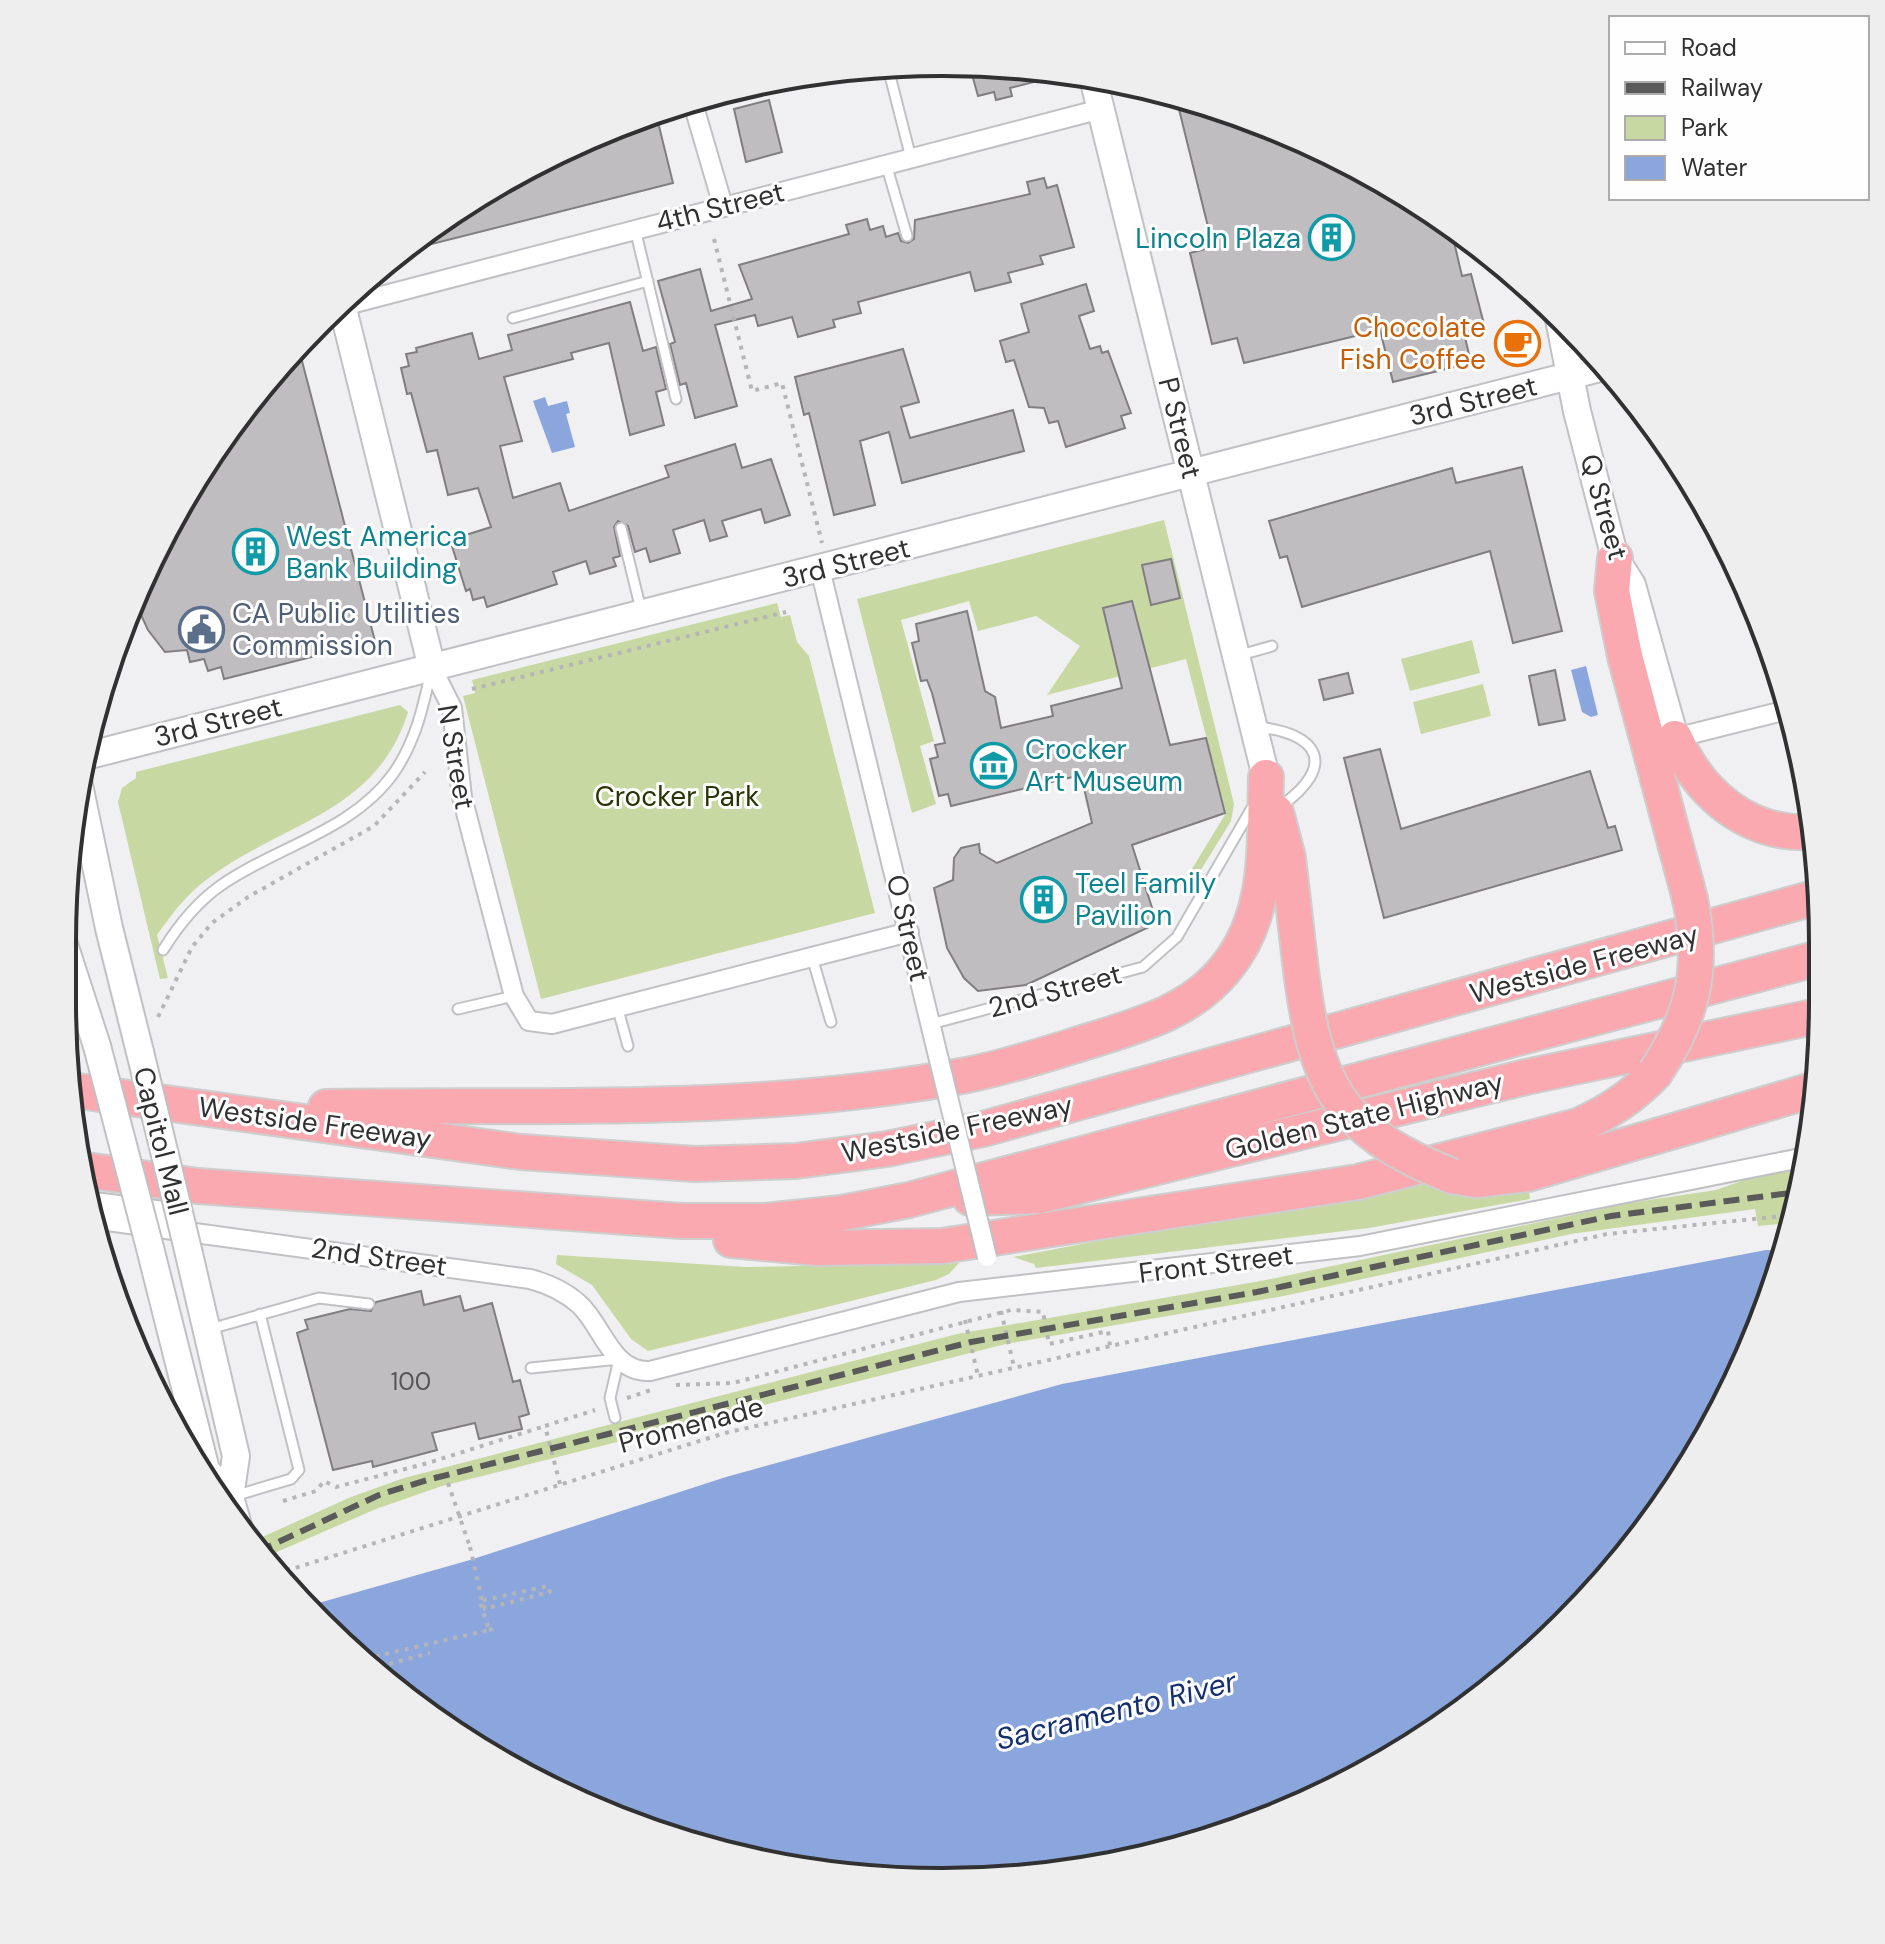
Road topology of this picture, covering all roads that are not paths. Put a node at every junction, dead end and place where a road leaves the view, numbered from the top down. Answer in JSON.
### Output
{"nodes":[{"id":1,"x":891,"y":78,"type":"edge"},
{"id":2,"x":1096,"y":90,"type":"edge"},
{"id":3,"x":1101,"y":109,"type":"junction"},
{"id":4,"x":696,"y":113,"type":"edge"},
{"id":5,"x":911,"y":158,"type":"junction"},
{"id":6,"x":886,"y":164,"type":"junction"},
{"id":7,"x":723,"y":206,"type":"junction"},
{"id":8,"x":635,"y":229,"type":"junction"},
{"id":9,"x":907,"y":236,"type":"dead end"},
{"id":10,"x":648,"y":281,"type":"junction"},
{"id":11,"x":361,"y":301,"type":"edge"},
{"id":12,"x":344,"y":317,"type":"edge"},
{"id":13,"x":513,"y":318,"type":"dead end"},
{"id":14,"x":1563,"y":339,"type":"edge"},
{"id":15,"x":1593,"y":370,"type":"edge"},
{"id":16,"x":1571,"y":376,"type":"junction"},
{"id":17,"x":676,"y":399,"type":"dead end"},
{"id":18,"x":1191,"y":472,"type":"junction"},
{"id":19,"x":621,"y":528,"type":"dead end"},
{"id":20,"x":1615,"y":558,"type":"junction"},
{"id":21,"x":820,"y":569,"type":"junction"},
{"id":22,"x":642,"y":614,"type":"junction"},
{"id":23,"x":1272,"y":646,"type":"dead end"},
{"id":24,"x":1237,"y":656,"type":"junction"},
{"id":25,"x":432,"y":668,"type":"junction"},
{"id":26,"x":1777,"y":712,"type":"edge"},
{"id":27,"x":1254,"y":727,"type":"junction"},
{"id":28,"x":1675,"y":738,"type":"junction"},
{"id":29,"x":98,"y":753,"type":"edge"},
{"id":30,"x":1266,"y":777,"type":"junction"},
{"id":31,"x":1275,"y":810,"type":"junction"},
{"id":32,"x":85,"y":816,"type":"edge"},
{"id":33,"x":1802,"y":831,"type":"edge"},
{"id":34,"x":1807,"y":900,"type":"edge"},
{"id":35,"x":909,"y":932,"type":"junction"},
{"id":36,"x":163,"y":950,"type":"dead end"},
{"id":37,"x":812,"y":957,"type":"junction"},
{"id":38,"x":1809,"y":961,"type":"edge"},
{"id":39,"x":76,"y":981,"type":"edge"},
{"id":40,"x":514,"y":996,"type":"junction"},
{"id":41,"x":617,"y":1006,"type":"junction"},
{"id":42,"x":458,"y":1009,"type":"dead end"},
{"id":43,"x":1808,"y":1018,"type":"edge"},
{"id":44,"x":831,"y":1022,"type":"dead end"},
{"id":45,"x":931,"y":1024,"type":"junction"},
{"id":46,"x":628,"y":1046,"type":"dead end"},
{"id":47,"x":81,"y":1091,"type":"edge"},
{"id":48,"x":1804,"y":1093,"type":"edge"},
{"id":49,"x":216,"y":1109,"type":"junction"},
{"id":50,"x":1794,"y":1159,"type":"edge"},
{"id":51,"x":93,"y":1171,"type":"edge"},
{"id":52,"x":909,"y":1200,"type":"junction"},
{"id":53,"x":101,"y":1203,"type":"edge"},
{"id":54,"x":139,"y":1209,"type":"junction"},
{"id":55,"x":179,"y":1213,"type":"junction"},
{"id":56,"x":605,"y":1218,"type":"junction"},
{"id":57,"x":105,"y":1221,"type":"edge"},
{"id":58,"x":994,"y":1288,"type":"junction"},
{"id":59,"x":369,"y":1304,"type":"dead end"},
{"id":60,"x":260,"y":1314,"type":"junction"},
{"id":61,"x":207,"y":1330,"type":"junction"},
{"id":62,"x":624,"y":1363,"type":"junction"},
{"id":63,"x":531,"y":1368,"type":"dead end"},
{"id":64,"x":615,"y":1418,"type":"dead end"},
{"id":65,"x":201,"y":1449,"type":"edge"},
{"id":66,"x":229,"y":1492,"type":"edge"},
{"id":67,"x":233,"y":1498,"type":"edge"}],
"edges":[{"from":1,"to":5,"type":"lane"},
{"from":2,"to":3,"type":"main road","name":"P Street"},
{"from":3,"to":5,"type":"street","name":"4th Street"},
{"from":3,"to":18,"type":"main road","name":"P Street"},
{"from":4,"to":7,"type":"street"},
{"from":5,"to":6,"type":"street","name":"4th Street"},
{"from":6,"to":7,"type":"street","name":"4th Street"},
{"from":6,"to":9,"type":"lane"},
{"from":7,"to":8,"type":"street","name":"4th Street"},
{"from":8,"to":10,"type":"lane"},
{"from":8,"to":11,"type":"street","name":"4th Street"},
{"from":10,"to":13,"type":"lane"},
{"from":10,"to":17,"type":"lane"},
{"from":12,"to":25,"type":"main road","name":"N Street"},
{"from":14,"to":16,"type":"main road","name":"Q Street"},
{"from":15,"to":16,"type":"main road","name":"3rd Street"},
{"from":16,"to":18,"type":"main road","name":"3rd Street"},
{"from":16,"to":20,"type":"main road","name":"Q Street"},
{"from":18,"to":21,"type":"main road","name":"3rd Street"},
{"from":18,"to":24,"type":"main road","name":"P Street"},
{"from":19,"to":22,"type":"lane"},
{"from":20,"to":28,"type":"main road","name":"Q Street"},
{"from":20,"to":56,"type":"highway","bridge":true},
{"from":21,"to":22,"type":"main road","name":"3rd Street"},
{"from":21,"to":35,"type":"street","name":"O Street"},
{"from":22,"to":25,"type":"main road","name":"3rd Street"},
{"from":23,"to":24,"type":"lane"},
{"from":24,"to":27,"type":"main road","name":"P Street"},
{"from":25,"to":29,"type":"main road","name":"3rd Street"},
{"from":25,"to":36,"type":"lane"},
{"from":25,"to":40,"type":"street","name":"N Street"},
{"from":26,"to":28,"type":"street"},
{"from":27,"to":30,"type":"main road","name":"P Street"},
{"from":27,"to":31,"type":"lane"},
{"from":28,"to":33,"type":"highway"},
{"from":30,"to":31,"type":"highway"},
{"from":30,"to":45,"type":"lane","name":"2nd Street"},
{"from":30,"to":49,"type":"highway"},
{"from":31,"to":48,"type":"highway","bridge":true},
{"from":32,"to":55,"type":"main road","name":"Capitol Mall","bridge":true},
{"from":34,"to":49,"type":"highway","name":"Westside Freeway"},
{"from":35,"to":37,"type":"street"},
{"from":35,"to":45,"type":"street","name":"O Street"},
{"from":37,"to":41,"type":"street"},
{"from":37,"to":44,"type":"lane"},
{"from":38,"to":52,"type":"highway","name":"Westside Freeway"},
{"from":39,"to":54,"type":"main road","name":"Capitol Mall","bridge":true},
{"from":40,"to":41,"type":"street","name":"N Street"},
{"from":40,"to":42,"type":"lane"},
{"from":41,"to":46,"type":"lane"},
{"from":43,"to":52,"type":"highway","name":"Golden State Highway"},
{"from":45,"to":58,"type":"street","name":"O Street","bridge":true},
{"from":47,"to":49,"type":"highway","name":"Westside Freeway"},
{"from":50,"to":58,"type":"street","name":"Front Street"},
{"from":51,"to":56,"type":"highway","name":"Westside Freeway"},
{"from":52,"to":56,"type":"highway","name":"Westside Freeway"},
{"from":53,"to":54,"type":"street"},
{"from":54,"to":55,"type":"street"},
{"from":54,"to":65,"type":"main road","name":"Capitol Mall","bridge":true},
{"from":55,"to":61,"type":"main road","name":"Capitol Mall","bridge":true},
{"from":57,"to":62,"type":"street","name":"2nd Street"},
{"from":58,"to":62,"type":"street","name":"Front Street"},
{"from":59,"to":60,"type":"lane"},
{"from":60,"to":61,"type":"lane"},
{"from":60,"to":67,"type":"lane"},
{"from":61,"to":66,"type":"main road","name":"Capitol Mall"},
{"from":62,"to":63,"type":"lane"},
{"from":62,"to":64,"type":"lane"}]}
